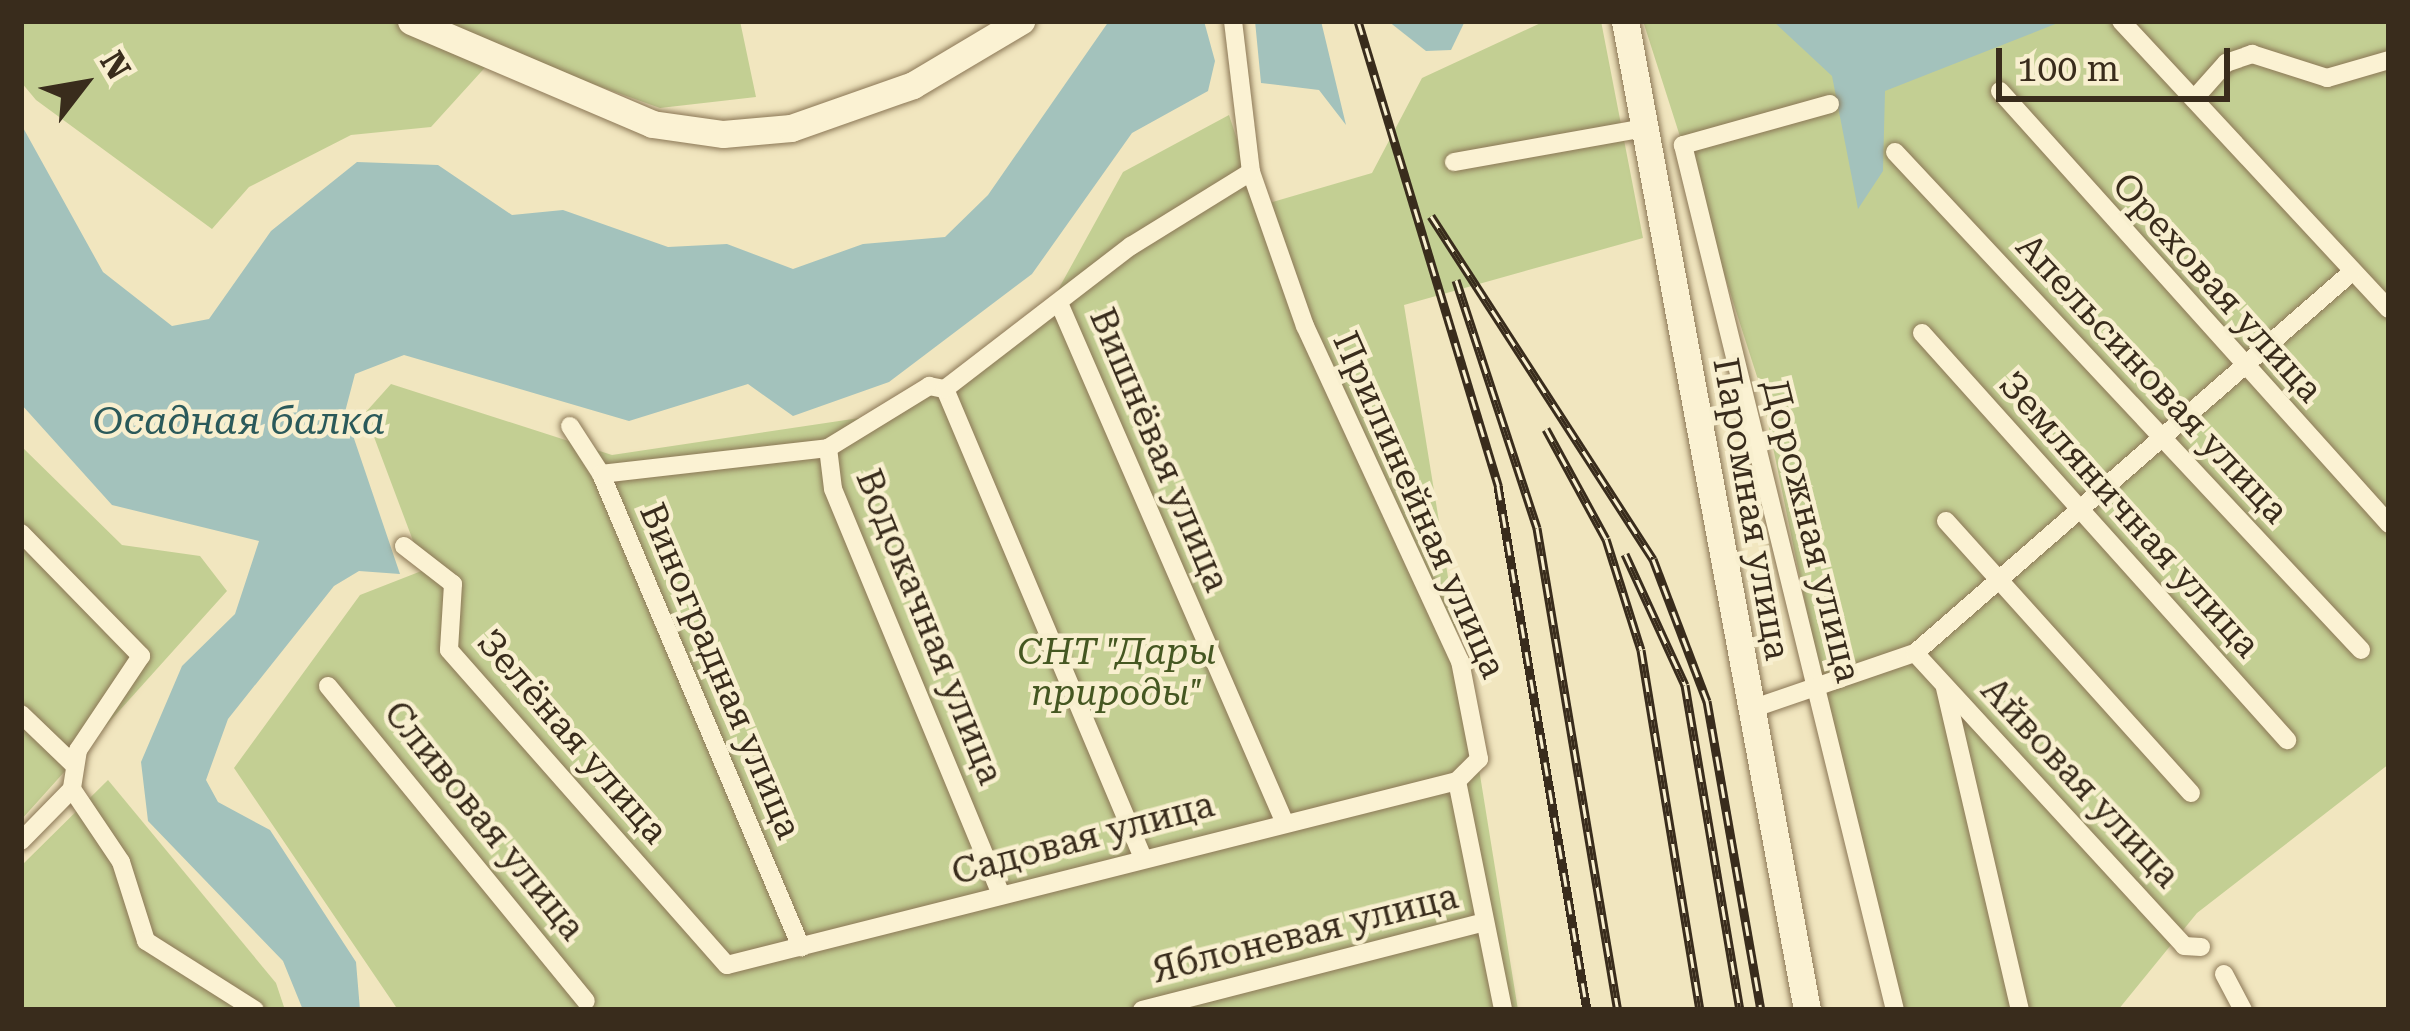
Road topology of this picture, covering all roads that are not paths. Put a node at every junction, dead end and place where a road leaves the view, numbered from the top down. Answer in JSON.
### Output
{"nodes":[{"id":1,"x":411,"y":21,"type":"edge"},
{"id":2,"x":1021,"y":21,"type":"edge"},
{"id":3,"x":1233,"y":21,"type":"edge"},
{"id":4,"x":1625,"y":21,"type":"edge"},
{"id":5,"x":2122,"y":21,"type":"edge"},
{"id":6,"x":2389,"y":60,"type":"edge"},
{"id":7,"x":2000,"y":91,"type":"dead end"},
{"id":8,"x":2194,"y":99,"type":"junction"},
{"id":9,"x":1830,"y":104,"type":"dead end"},
{"id":10,"x":1645,"y":128,"type":"junction"},
{"id":11,"x":1895,"y":152,"type":"dead end"},
{"id":12,"x":1454,"y":162,"type":"dead end"},
{"id":13,"x":1251,"y":172,"type":"junction"},
{"id":14,"x":2353,"y":271,"type":"junction"},
{"id":15,"x":1059,"y":303,"type":"junction"},
{"id":16,"x":2389,"y":309,"type":"edge"},
{"id":17,"x":1922,"y":332,"type":"dead end"},
{"id":18,"x":2240,"y":370,"type":"junction"},
{"id":19,"x":945,"y":389,"type":"junction"},
{"id":20,"x":570,"y":426,"type":"dead end"},
{"id":21,"x":2164,"y":442,"type":"junction"},
{"id":22,"x":828,"y":448,"type":"junction"},
{"id":23,"x":602,"y":474,"type":"junction"},
{"id":24,"x":2078,"y":510,"type":"junction"},
{"id":25,"x":1946,"y":521,"type":"dead end"},
{"id":26,"x":2389,"y":524,"type":"edge"},
{"id":27,"x":21,"y":533,"type":"edge"},
{"id":28,"x":404,"y":546,"type":"dead end"},
{"id":29,"x":2000,"y":580,"type":"junction"},
{"id":30,"x":2361,"y":650,"type":"dead end"},
{"id":31,"x":1916,"y":653,"type":"junction"},
{"id":32,"x":1944,"y":684,"type":"junction"},
{"id":33,"x":328,"y":686,"type":"dead end"},
{"id":34,"x":1816,"y":686,"type":"junction"},
{"id":35,"x":1751,"y":709,"type":"junction"},
{"id":36,"x":21,"y":714,"type":"edge"},
{"id":37,"x":2287,"y":740,"type":"dead end"},
{"id":38,"x":74,"y":765,"type":"junction"},
{"id":39,"x":1457,"y":782,"type":"junction"},
{"id":40,"x":73,"y":789,"type":"junction"},
{"id":41,"x":2191,"y":794,"type":"dead end"},
{"id":42,"x":1284,"y":821,"type":"junction"},
{"id":43,"x":21,"y":841,"type":"edge"},
{"id":44,"x":1143,"y":858,"type":"junction"},
{"id":45,"x":1001,"y":895,"type":"junction"},
{"id":46,"x":1485,"y":922,"type":"junction"},
{"id":47,"x":801,"y":946,"type":"junction"},
{"id":48,"x":2201,"y":947,"type":"dead end"},
{"id":49,"x":727,"y":965,"type":"joint"},
{"id":50,"x":2224,"y":974,"type":"dead end"},
{"id":51,"x":586,"y":1001,"type":"dead end"},
{"id":52,"x":254,"y":1010,"type":"edge"},
{"id":53,"x":1142,"y":1010,"type":"edge"},
{"id":54,"x":1503,"y":1010,"type":"edge"},
{"id":55,"x":1807,"y":1010,"type":"edge"},
{"id":56,"x":1895,"y":1010,"type":"edge"},
{"id":57,"x":2020,"y":1010,"type":"edge"},
{"id":58,"x":2243,"y":1010,"type":"edge"}],
"edges":[{"from":1,"to":2,"type":"street"},
{"from":3,"to":13,"type":"street","name":"Прилинейная улица"},
{"from":4,"to":10,"type":"street","name":"Паромная улица"},
{"from":5,"to":8,"type":"street"},
{"from":6,"to":8,"type":"street"},
{"from":7,"to":18,"type":"street","name":"Ореховая улица"},
{"from":8,"to":14,"type":"street"},
{"from":9,"to":34,"type":"street","name":"Дорожная улица"},
{"from":10,"to":12,"type":"street"},
{"from":10,"to":35,"type":"street","name":"Паромная улица"},
{"from":11,"to":21,"type":"street","name":"Апельсиновая улица"},
{"from":13,"to":15,"type":"street","name":"Водокачная улица"},
{"from":13,"to":39,"type":"street","name":"Прилинейная улица"},
{"from":14,"to":16,"type":"street"},
{"from":14,"to":18,"type":"street"},
{"from":15,"to":19,"type":"street","name":"Водокачная улица"},
{"from":15,"to":42,"type":"street","name":"Вишнёвая улица"},
{"from":17,"to":24,"type":"street","name":"Земляничная улица"},
{"from":18,"to":21,"type":"street"},
{"from":18,"to":26,"type":"street","name":"Ореховая улица"},
{"from":19,"to":22,"type":"street","name":"Водокачная улица"},
{"from":19,"to":44,"type":"street"},
{"from":20,"to":23,"type":"street","name":"Виноградная улица"},
{"from":21,"to":24,"type":"street"},
{"from":21,"to":30,"type":"street","name":"Апельсиновая улица"},
{"from":22,"to":23,"type":"street","name":"Водокачная улица"},
{"from":22,"to":45,"type":"street","name":"Водокачная улица"},
{"from":23,"to":47,"type":"street","name":"Виноградная улица"},
{"from":24,"to":29,"type":"street"},
{"from":24,"to":37,"type":"street","name":"Земляничная улица"},
{"from":25,"to":29,"type":"street"},
{"from":27,"to":38,"type":"street"},
{"from":28,"to":49,"type":"street","name":"Зелёная улица"},
{"from":29,"to":31,"type":"street"},
{"from":29,"to":41,"type":"street"},
{"from":31,"to":32,"type":"street","name":"Айвовая улица"},
{"from":31,"to":34,"type":"street"},
{"from":32,"to":48,"type":"street","name":"Айвовая улица"},
{"from":32,"to":57,"type":"street"},
{"from":33,"to":51,"type":"street","name":"Сливовая улица"},
{"from":34,"to":35,"type":"street"},
{"from":34,"to":56,"type":"street","name":"Дорожная улица"},
{"from":35,"to":55,"type":"street","name":"Паромная улица"},
{"from":36,"to":38,"type":"street"},
{"from":38,"to":40,"type":"street"},
{"from":39,"to":42,"type":"street","name":"Садовая улица"},
{"from":39,"to":46,"type":"street","name":"Прилинейная улица"},
{"from":40,"to":43,"type":"street"},
{"from":40,"to":52,"type":"street"},
{"from":42,"to":44,"type":"street","name":"Садовая улица"},
{"from":44,"to":45,"type":"street","name":"Садовая улица"},
{"from":45,"to":47,"type":"street","name":"Садовая улица"},
{"from":46,"to":53,"type":"street","name":"Яблоневая улица"},
{"from":46,"to":54,"type":"street","name":"Прилинейная улица"},
{"from":47,"to":49,"type":"street","name":"Садовая улица"},
{"from":50,"to":58,"type":"street"}]}
